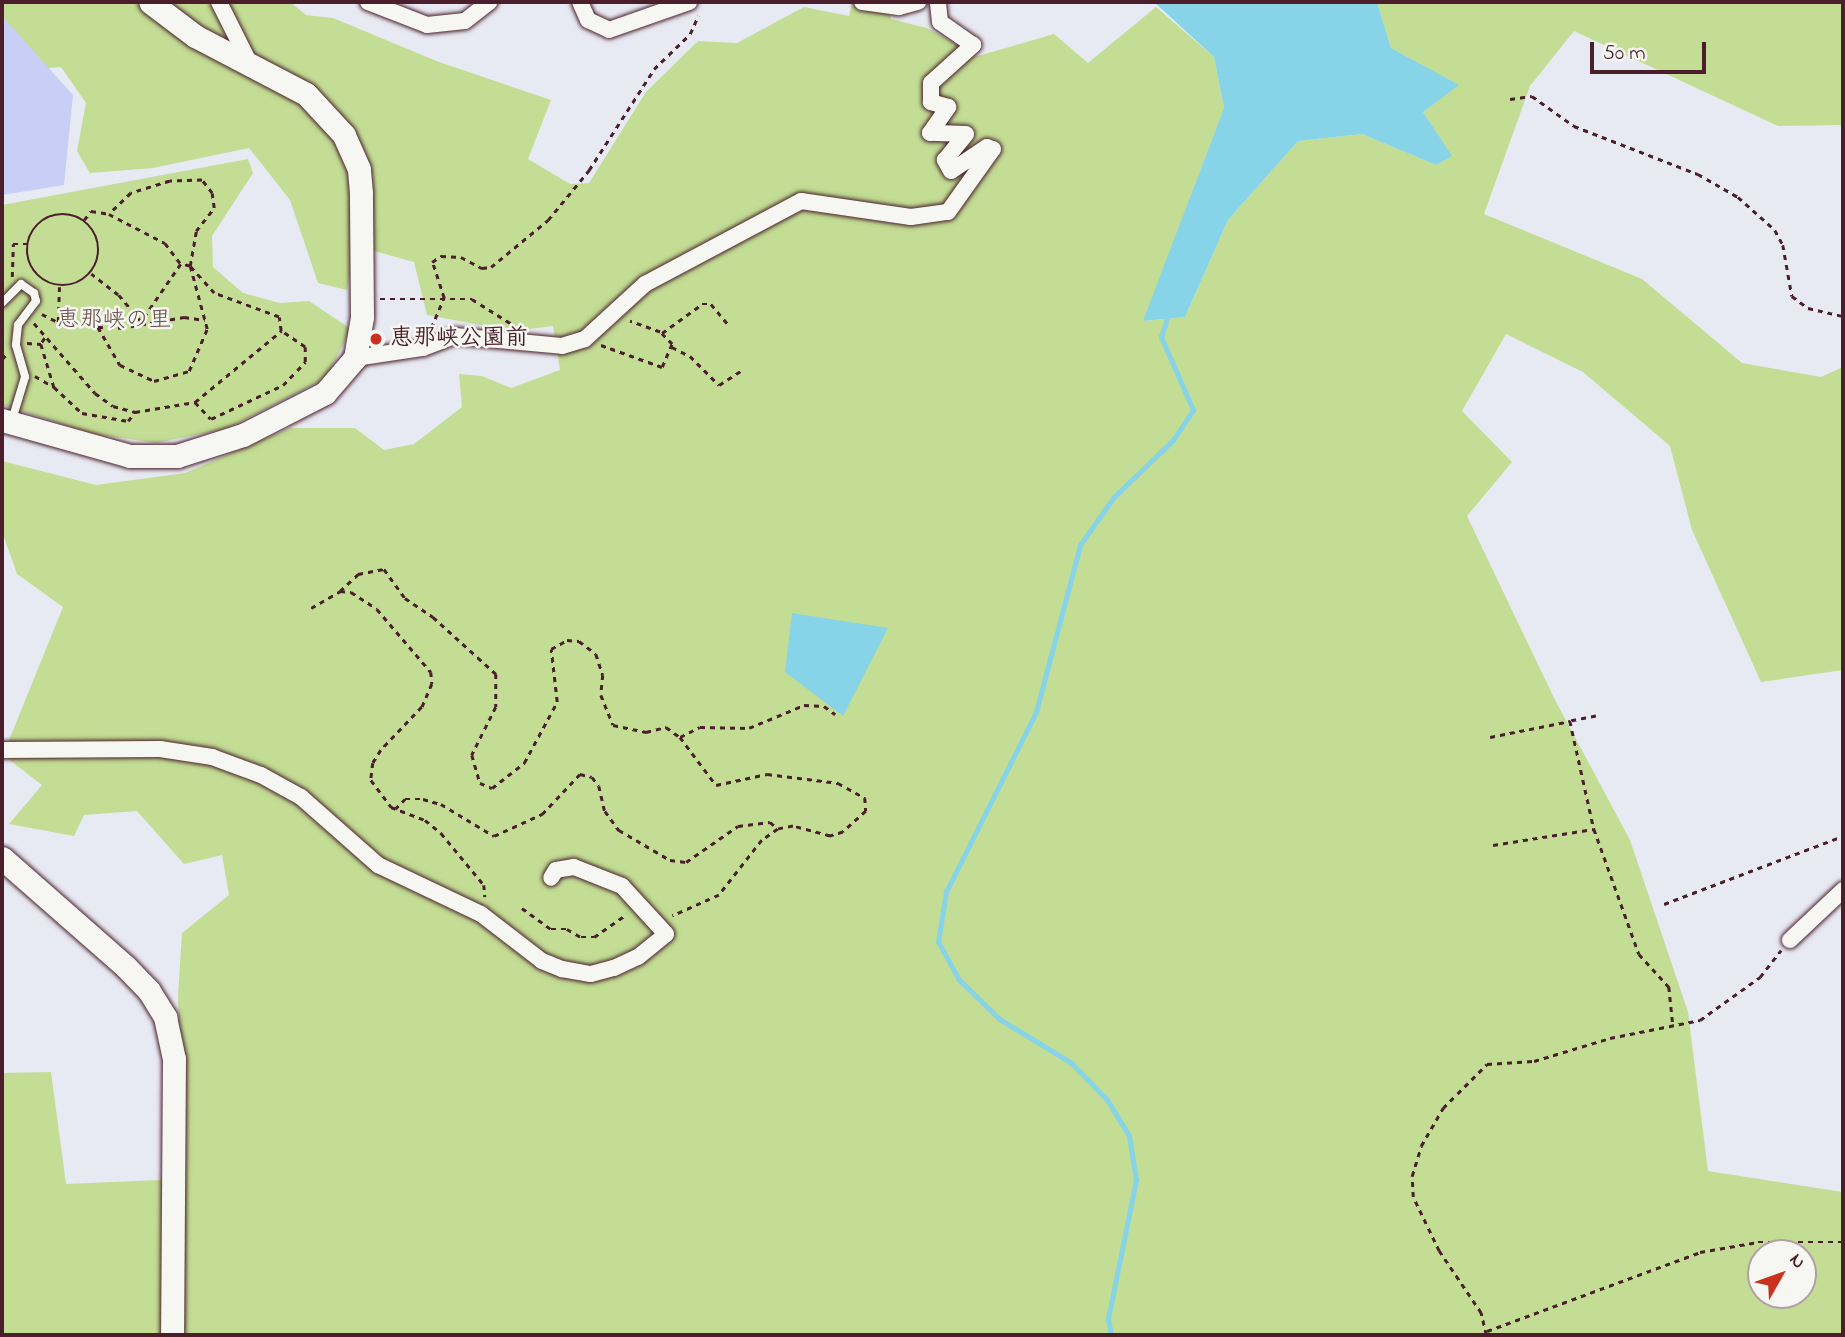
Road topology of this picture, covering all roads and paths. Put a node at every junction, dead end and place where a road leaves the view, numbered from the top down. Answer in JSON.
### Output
{"nodes":[{"id":1,"x":150,"y":2,"type":"edge"},
{"id":2,"x":219,"y":2,"type":"edge"},
{"id":3,"x":368,"y":2,"type":"edge"},
{"id":4,"x":489,"y":2,"type":"edge"},
{"id":5,"x":580,"y":2,"type":"edge"},
{"id":6,"x":862,"y":2,"type":"edge"},
{"id":7,"x":918,"y":2,"type":"edge"},
{"id":8,"x":938,"y":2,"type":"edge"},
{"id":9,"x":693,"y":7,"type":"edge"},
{"id":10,"x":251,"y":66,"type":"junction"},
{"id":11,"x":1510,"y":99,"type":"dead end"},
{"id":12,"x":109,"y":214,"type":"junction"},
{"id":13,"x":84,"y":220,"type":"junction"},
{"id":14,"x":28,"y":244,"type":"junction"},
{"id":15,"x":181,"y":264,"type":"junction"},
{"id":16,"x":190,"y":266,"type":"junction"},
{"id":17,"x":91,"y":274,"type":"junction"},
{"id":18,"x":15,"y":286,"type":"junction"},
{"id":19,"x":59,"y":286,"type":"junction"},
{"id":20,"x":362,"y":298,"type":"junction"},
{"id":21,"x":444,"y":298,"type":"junction"},
{"id":22,"x":2,"y":303,"type":"edge"},
{"id":23,"x":30,"y":312,"type":"junction"},
{"id":24,"x":613,"y":316,"type":"junction"},
{"id":25,"x":1843,"y":316,"type":"edge"},
{"id":26,"x":205,"y":320,"type":"junction"},
{"id":27,"x":58,"y":322,"type":"junction"},
{"id":28,"x":141,"y":322,"type":"junction"},
{"id":29,"x":728,"y":324,"type":"dead end"},
{"id":30,"x":98,"y":327,"type":"junction"},
{"id":31,"x":281,"y":331,"type":"junction"},
{"id":32,"x":662,"y":334,"type":"junction"},
{"id":33,"x":45,"y":338,"type":"junction"},
{"id":34,"x":585,"y":339,"type":"junction"},
{"id":35,"x":534,"y":344,"type":"junction"},
{"id":36,"x":429,"y":345,"type":"junction"},
{"id":37,"x":672,"y":347,"type":"junction"},
{"id":38,"x":355,"y":358,"type":"junction"},
{"id":39,"x":742,"y":370,"type":"dead end"},
{"id":40,"x":25,"y":377,"type":"junction"},
{"id":41,"x":54,"y":387,"type":"junction"},
{"id":42,"x":195,"y":402,"type":"junction"},
{"id":43,"x":135,"y":412,"type":"junction"},
{"id":44,"x":6,"y":421,"type":"edge"},
{"id":45,"x":340,"y":591,"type":"junction"},
{"id":46,"x":312,"y":608,"type":"dead end"},
{"id":47,"x":835,"y":714,"type":"dead end"},
{"id":48,"x":1596,"y":716,"type":"dead end"},
{"id":49,"x":1570,"y":721,"type":"junction"},
{"id":50,"x":680,"y":737,"type":"junction"},
{"id":51,"x":1490,"y":737,"type":"dead end"},
{"id":52,"x":2,"y":750,"type":"edge"},
{"id":53,"x":395,"y":809,"type":"junction"},
{"id":54,"x":778,"y":829,"type":"junction"},
{"id":55,"x":1594,"y":829,"type":"junction"},
{"id":56,"x":1843,"y":836,"type":"edge"},
{"id":57,"x":1493,"y":845,"type":"dead end"},
{"id":58,"x":2,"y":858,"type":"edge"},
{"id":59,"x":551,"y":878,"type":"dead end"},
{"id":60,"x":1843,"y":890,"type":"edge"},
{"id":61,"x":638,"y":902,"type":"junction"},
{"id":62,"x":1664,"y":904,"type":"dead end"},
{"id":63,"x":522,"y":908,"type":"dead end"},
{"id":64,"x":475,"y":911,"type":"junction"},
{"id":65,"x":657,"y":923,"type":"junction"},
{"id":66,"x":1790,"y":940,"type":"joint"},
{"id":67,"x":1673,"y":1026,"type":"junction"},
{"id":68,"x":1843,"y":1242,"type":"edge"},
{"id":69,"x":1486,"y":1333,"type":"edge"},
{"id":70,"x":172,"y":1335,"type":"edge"}],
"edges":[{"from":1,"to":10,"type":"street"},
{"from":2,"to":10,"type":"street"},
{"from":3,"to":4,"type":"street"},
{"from":5,"to":9,"type":"street"},
{"from":6,"to":7,"type":"street"},
{"from":8,"to":24,"type":"street"},
{"from":9,"to":21,"type":"path"},
{"from":10,"to":20,"type":"street"},
{"from":11,"to":25,"type":"path"},
{"from":12,"to":13,"type":"path"},
{"from":12,"to":15,"type":"path"},
{"from":12,"to":16,"type":"path"},
{"from":13,"to":14,"type":"path"},
{"from":13,"to":17,"type":"path"},
{"from":14,"to":18,"type":"path"},
{"from":14,"to":19,"type":"path"},
{"from":15,"to":16,"type":"path"},
{"from":15,"to":28,"type":"path"},
{"from":16,"to":26,"type":"path"},
{"from":16,"to":31,"type":"path"},
{"from":17,"to":19,"type":"path"},
{"from":17,"to":28,"type":"path"},
{"from":18,"to":22,"type":"lane"},
{"from":18,"to":23,"type":"lane"},
{"from":19,"to":27,"type":"path"},
{"from":20,"to":21,"type":"path"},
{"from":20,"to":38,"type":"street"},
{"from":21,"to":35,"type":"path"},
{"from":21,"to":36,"type":"path"},
{"from":23,"to":27,"type":"path"},
{"from":23,"to":33,"type":"path"},
{"from":23,"to":40,"type":"lane"},
{"from":24,"to":32,"type":"path"},
{"from":24,"to":34,"type":"street"},
{"from":26,"to":28,"type":"path"},
{"from":26,"to":30,"type":"path"},
{"from":27,"to":30,"type":"path"},
{"from":28,"to":30,"type":"path"},
{"from":29,"to":32,"type":"path"},
{"from":31,"to":42,"type":"path"},
{"from":31,"to":42,"type":"path"},
{"from":32,"to":37,"type":"path"},
{"from":33,"to":41,"type":"path"},
{"from":33,"to":43,"type":"path"},
{"from":34,"to":35,"type":"street"},
{"from":34,"to":37,"type":"path"},
{"from":35,"to":36,"type":"street"},
{"from":36,"to":38,"type":"street"},
{"from":37,"to":39,"type":"path"},
{"from":38,"to":44,"type":"street"},
{"from":40,"to":41,"type":"path"},
{"from":40,"to":44,"type":"lane"},
{"from":41,"to":43,"type":"path"},
{"from":42,"to":43,"type":"path"},
{"from":45,"to":46,"type":"path"},
{"from":45,"to":50,"type":"path"},
{"from":45,"to":53,"type":"path"},
{"from":47,"to":50,"type":"path"},
{"from":48,"to":49,"type":"path"},
{"from":49,"to":51,"type":"path"},
{"from":49,"to":55,"type":"path"},
{"from":50,"to":54,"type":"path"},
{"from":52,"to":64,"type":"street"},
{"from":53,"to":54,"type":"path"},
{"from":53,"to":64,"type":"path"},
{"from":54,"to":65,"type":"path"},
{"from":55,"to":57,"type":"path"},
{"from":55,"to":67,"type":"path"},
{"from":56,"to":62,"type":"path"},
{"from":58,"to":70,"type":"street"},
{"from":59,"to":61,"type":"street"},
{"from":60,"to":66,"type":"street"},
{"from":61,"to":63,"type":"path"},
{"from":61,"to":65,"type":"street"},
{"from":64,"to":65,"type":"street"},
{"from":66,"to":67,"type":"path"},
{"from":67,"to":69,"type":"path"},
{"from":68,"to":69,"type":"path"}]}
